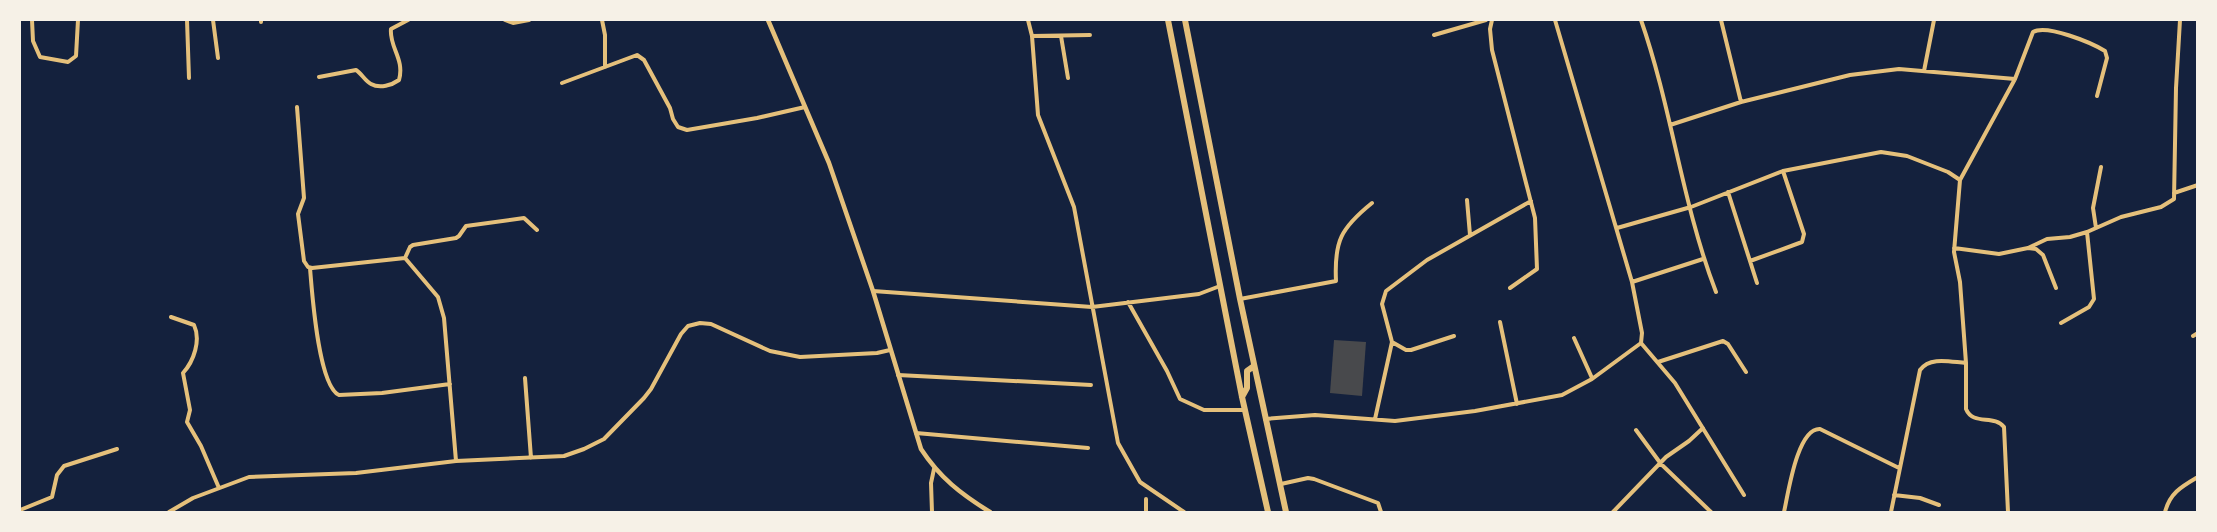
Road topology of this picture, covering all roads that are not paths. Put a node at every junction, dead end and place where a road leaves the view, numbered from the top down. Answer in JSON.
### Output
{"nodes":[{"id":1,"x":32,"y":20,"type":"edge"},
{"id":2,"x":78,"y":20,"type":"edge"},
{"id":3,"x":187,"y":20,"type":"edge"},
{"id":4,"x":213,"y":20,"type":"edge"},
{"id":5,"x":408,"y":20,"type":"edge"},
{"id":6,"x":505,"y":20,"type":"edge"},
{"id":7,"x":529,"y":20,"type":"edge"},
{"id":8,"x":602,"y":20,"type":"edge"},
{"id":9,"x":768,"y":20,"type":"edge"},
{"id":10,"x":1028,"y":20,"type":"edge"},
{"id":11,"x":1168,"y":20,"type":"edge"},
{"id":12,"x":1185,"y":20,"type":"edge"},
{"id":13,"x":1486,"y":20,"type":"edge"},
{"id":14,"x":1492,"y":20,"type":"edge"},
{"id":15,"x":1555,"y":20,"type":"edge"},
{"id":16,"x":1641,"y":20,"type":"edge"},
{"id":17,"x":1721,"y":20,"type":"edge"},
{"id":18,"x":1934,"y":20,"type":"edge"},
{"id":19,"x":2181,"y":20,"type":"edge"},
{"id":20,"x":1090,"y":35,"type":"dead end"},
{"id":21,"x":1434,"y":35,"type":"dead end"},
{"id":22,"x":1032,"y":36,"type":"junction"},
{"id":23,"x":1061,"y":36,"type":"junction"},
{"id":24,"x":218,"y":58,"type":"dead end"},
{"id":25,"x":605,"y":67,"type":"junction"},
{"id":26,"x":1924,"y":71,"type":"junction"},
{"id":27,"x":189,"y":78,"type":"dead end"},
{"id":28,"x":319,"y":78,"type":"dead end"},
{"id":29,"x":1068,"y":78,"type":"dead end"},
{"id":30,"x":2015,"y":79,"type":"junction"},
{"id":31,"x":562,"y":83,"type":"dead end"},
{"id":32,"x":2097,"y":96,"type":"dead end"},
{"id":33,"x":1741,"y":102,"type":"junction"},
{"id":34,"x":297,"y":107,"type":"dead end"},
{"id":35,"x":805,"y":107,"type":"junction"},
{"id":36,"x":1670,"y":125,"type":"junction"},
{"id":37,"x":2101,"y":167,"type":"dead end"},
{"id":38,"x":1783,"y":171,"type":"junction"},
{"id":39,"x":1960,"y":180,"type":"junction"},
{"id":40,"x":2198,"y":185,"type":"edge"},
{"id":41,"x":1728,"y":192,"type":"junction"},
{"id":42,"x":2174,"y":194,"type":"junction"},
{"id":43,"x":1467,"y":200,"type":"dead end"},
{"id":44,"x":1531,"y":201,"type":"junction"},
{"id":45,"x":1371,"y":203,"type":"dead end"},
{"id":46,"x":1691,"y":207,"type":"junction"},
{"id":47,"x":1617,"y":228,"type":"junction"},
{"id":48,"x":2096,"y":228,"type":"junction"},
{"id":49,"x":537,"y":230,"type":"dead end"},
{"id":50,"x":2087,"y":232,"type":"junction"},
{"id":51,"x":1470,"y":235,"type":"junction"},
{"id":52,"x":1954,"y":248,"type":"junction"},
{"id":53,"x":2028,"y":248,"type":"junction"},
{"id":54,"x":405,"y":258,"type":"junction"},
{"id":55,"x":1703,"y":259,"type":"junction"},
{"id":56,"x":1750,"y":261,"type":"junction"},
{"id":57,"x":310,"y":268,"type":"junction"},
{"id":58,"x":1632,"y":282,"type":"junction"},
{"id":59,"x":1757,"y":283,"type":"dead end"},
{"id":60,"x":1220,"y":286,"type":"junction"},
{"id":61,"x":1510,"y":288,"type":"dead end"},
{"id":62,"x":2056,"y":288,"type":"dead end"},
{"id":63,"x":873,"y":291,"type":"junction"},
{"id":64,"x":1716,"y":292,"type":"dead end"},
{"id":65,"x":1240,"y":299,"type":"junction"},
{"id":66,"x":1128,"y":302,"type":"junction"},
{"id":67,"x":1092,"y":307,"type":"junction"},
{"id":68,"x":171,"y":317,"type":"dead end"},
{"id":69,"x":1500,"y":322,"type":"dead end"},
{"id":70,"x":2061,"y":323,"type":"dead end"},
{"id":71,"x":2198,"y":333,"type":"edge"},
{"id":72,"x":1454,"y":336,"type":"dead end"},
{"id":73,"x":2193,"y":336,"type":"dead end"},
{"id":74,"x":1574,"y":338,"type":"dead end"},
{"id":75,"x":1392,"y":342,"type":"junction"},
{"id":76,"x":1641,"y":343,"type":"junction"},
{"id":77,"x":890,"y":350,"type":"junction"},
{"id":78,"x":1658,"y":362,"type":"junction"},
{"id":79,"x":1966,"y":363,"type":"junction"},
{"id":80,"x":1254,"y":366,"type":"junction"},
{"id":81,"x":1746,"y":372,"type":"dead end"},
{"id":82,"x":898,"y":375,"type":"junction"},
{"id":83,"x":525,"y":378,"type":"dead end"},
{"id":84,"x":1592,"y":379,"type":"junction"},
{"id":85,"x":450,"y":384,"type":"junction"},
{"id":86,"x":1091,"y":385,"type":"dead end"},
{"id":87,"x":1242,"y":397,"type":"junction"},
{"id":88,"x":1517,"y":404,"type":"junction"},
{"id":89,"x":1245,"y":410,"type":"junction"},
{"id":90,"x":1265,"y":419,"type":"junction"},
{"id":91,"x":1375,"y":419,"type":"junction"},
{"id":92,"x":1703,"y":428,"type":"junction"},
{"id":93,"x":1636,"y":430,"type":"dead end"},
{"id":94,"x":916,"y":434,"type":"junction"},
{"id":95,"x":1088,"y":448,"type":"dead end"},
{"id":96,"x":117,"y":449,"type":"dead end"},
{"id":97,"x":531,"y":458,"type":"junction"},
{"id":98,"x":456,"y":461,"type":"junction"},
{"id":99,"x":1661,"y":464,"type":"junction"},
{"id":100,"x":1899,"y":468,"type":"junction"},
{"id":101,"x":934,"y":469,"type":"junction"},
{"id":102,"x":2198,"y":477,"type":"edge"},
{"id":103,"x":1281,"y":484,"type":"junction"},
{"id":104,"x":219,"y":488,"type":"junction"},
{"id":105,"x":1744,"y":495,"type":"dead end"},
{"id":106,"x":1894,"y":495,"type":"junction"},
{"id":107,"x":1146,"y":499,"type":"dead end"},
{"id":108,"x":1940,"y":505,"type":"dead end"},
{"id":109,"x":20,"y":510,"type":"edge"},
{"id":110,"x":169,"y":513,"type":"edge"},
{"id":111,"x":932,"y":513,"type":"edge"},
{"id":112,"x":990,"y":513,"type":"edge"},
{"id":113,"x":1146,"y":513,"type":"edge"},
{"id":114,"x":1184,"y":513,"type":"edge"},
{"id":115,"x":1268,"y":513,"type":"edge"},
{"id":116,"x":1286,"y":513,"type":"edge"},
{"id":117,"x":1381,"y":513,"type":"edge"},
{"id":118,"x":1613,"y":513,"type":"edge"},
{"id":119,"x":1711,"y":513,"type":"edge"},
{"id":120,"x":1784,"y":513,"type":"edge"},
{"id":121,"x":1891,"y":513,"type":"edge"},
{"id":122,"x":2008,"y":513,"type":"edge"},
{"id":123,"x":2165,"y":513,"type":"edge"}],
"edges":[{"from":1,"to":2,"type":"street"},
{"from":3,"to":27,"type":"street"},
{"from":4,"to":24,"type":"street"},
{"from":5,"to":28,"type":"street"},
{"from":6,"to":7,"type":"street"},
{"from":8,"to":25,"type":"street"},
{"from":9,"to":35,"type":"street"},
{"from":10,"to":22,"type":"street"},
{"from":11,"to":60,"type":"highway"},
{"from":12,"to":65,"type":"highway"},
{"from":13,"to":21,"type":"street"},
{"from":14,"to":44,"type":"street"},
{"from":15,"to":47,"type":"street"},
{"from":16,"to":36,"type":"street"},
{"from":17,"to":33,"type":"street"},
{"from":18,"to":26,"type":"street"},
{"from":19,"to":42,"type":"street"},
{"from":20,"to":23,"type":"street"},
{"from":22,"to":23,"type":"street"},
{"from":22,"to":67,"type":"street"},
{"from":23,"to":29,"type":"street"},
{"from":25,"to":31,"type":"street"},
{"from":25,"to":35,"type":"street"},
{"from":26,"to":30,"type":"street"},
{"from":26,"to":33,"type":"street"},
{"from":30,"to":32,"type":"street"},
{"from":30,"to":39,"type":"street"},
{"from":33,"to":36,"type":"street"},
{"from":34,"to":57,"type":"street"},
{"from":35,"to":63,"type":"street"},
{"from":36,"to":46,"type":"street"},
{"from":37,"to":48,"type":"street"},
{"from":38,"to":39,"type":"street"},
{"from":38,"to":41,"type":"street"},
{"from":38,"to":56,"type":"street"},
{"from":39,"to":52,"type":"street"},
{"from":40,"to":42,"type":"street"},
{"from":41,"to":46,"type":"street"},
{"from":41,"to":56,"type":"street"},
{"from":42,"to":48,"type":"street"},
{"from":43,"to":51,"type":"street"},
{"from":44,"to":51,"type":"street"},
{"from":44,"to":61,"type":"street"},
{"from":45,"to":65,"type":"street"},
{"from":46,"to":47,"type":"street"},
{"from":46,"to":55,"type":"street"},
{"from":47,"to":58,"type":"street"},
{"from":48,"to":50,"type":"street"},
{"from":49,"to":54,"type":"street"},
{"from":50,"to":53,"type":"street"},
{"from":50,"to":70,"type":"street"},
{"from":51,"to":75,"type":"street"},
{"from":52,"to":53,"type":"street"},
{"from":52,"to":79,"type":"street"},
{"from":53,"to":62,"type":"street"},
{"from":54,"to":57,"type":"street"},
{"from":54,"to":85,"type":"street"},
{"from":55,"to":58,"type":"street"},
{"from":55,"to":64,"type":"street"},
{"from":56,"to":59,"type":"street"},
{"from":57,"to":85,"type":"street"},
{"from":58,"to":76,"type":"street"},
{"from":60,"to":66,"type":"street"},
{"from":60,"to":87,"type":"highway"},
{"from":63,"to":67,"type":"street"},
{"from":63,"to":77,"type":"street"},
{"from":65,"to":80,"type":"highway"},
{"from":66,"to":67,"type":"street"},
{"from":66,"to":89,"type":"street"},
{"from":67,"to":114,"type":"street"},
{"from":68,"to":104,"type":"street"},
{"from":69,"to":88,"type":"street"},
{"from":71,"to":73,"type":"street"},
{"from":72,"to":75,"type":"street"},
{"from":74,"to":84,"type":"street"},
{"from":75,"to":91,"type":"street"},
{"from":76,"to":78,"type":"street"},
{"from":76,"to":84,"type":"street"},
{"from":77,"to":82,"type":"street"},
{"from":77,"to":97,"type":"street"},
{"from":78,"to":81,"type":"street"},
{"from":78,"to":92,"type":"street"},
{"from":79,"to":100,"type":"street"},
{"from":79,"to":122,"type":"street"},
{"from":80,"to":87,"type":"highway"},
{"from":80,"to":90,"type":"highway"},
{"from":82,"to":86,"type":"street"},
{"from":82,"to":94,"type":"street"},
{"from":83,"to":97,"type":"street"},
{"from":84,"to":88,"type":"street"},
{"from":85,"to":98,"type":"street"},
{"from":87,"to":89,"type":"highway"},
{"from":88,"to":91,"type":"street"},
{"from":89,"to":115,"type":"highway"},
{"from":90,"to":91,"type":"street"},
{"from":90,"to":103,"type":"highway"},
{"from":92,"to":99,"type":"street"},
{"from":92,"to":105,"type":"street"},
{"from":93,"to":99,"type":"street"},
{"from":94,"to":95,"type":"street"},
{"from":94,"to":101,"type":"street"},
{"from":96,"to":109,"type":"street"},
{"from":97,"to":98,"type":"street"},
{"from":98,"to":104,"type":"street"},
{"from":99,"to":118,"type":"street"},
{"from":99,"to":119,"type":"street"},
{"from":100,"to":106,"type":"street"},
{"from":100,"to":120,"type":"street"},
{"from":101,"to":111,"type":"street"},
{"from":101,"to":112,"type":"street"},
{"from":102,"to":123,"type":"street"},
{"from":103,"to":116,"type":"highway"},
{"from":103,"to":117,"type":"street"},
{"from":104,"to":110,"type":"street"},
{"from":106,"to":108,"type":"street"},
{"from":106,"to":121,"type":"street"},
{"from":107,"to":113,"type":"street"}]}
